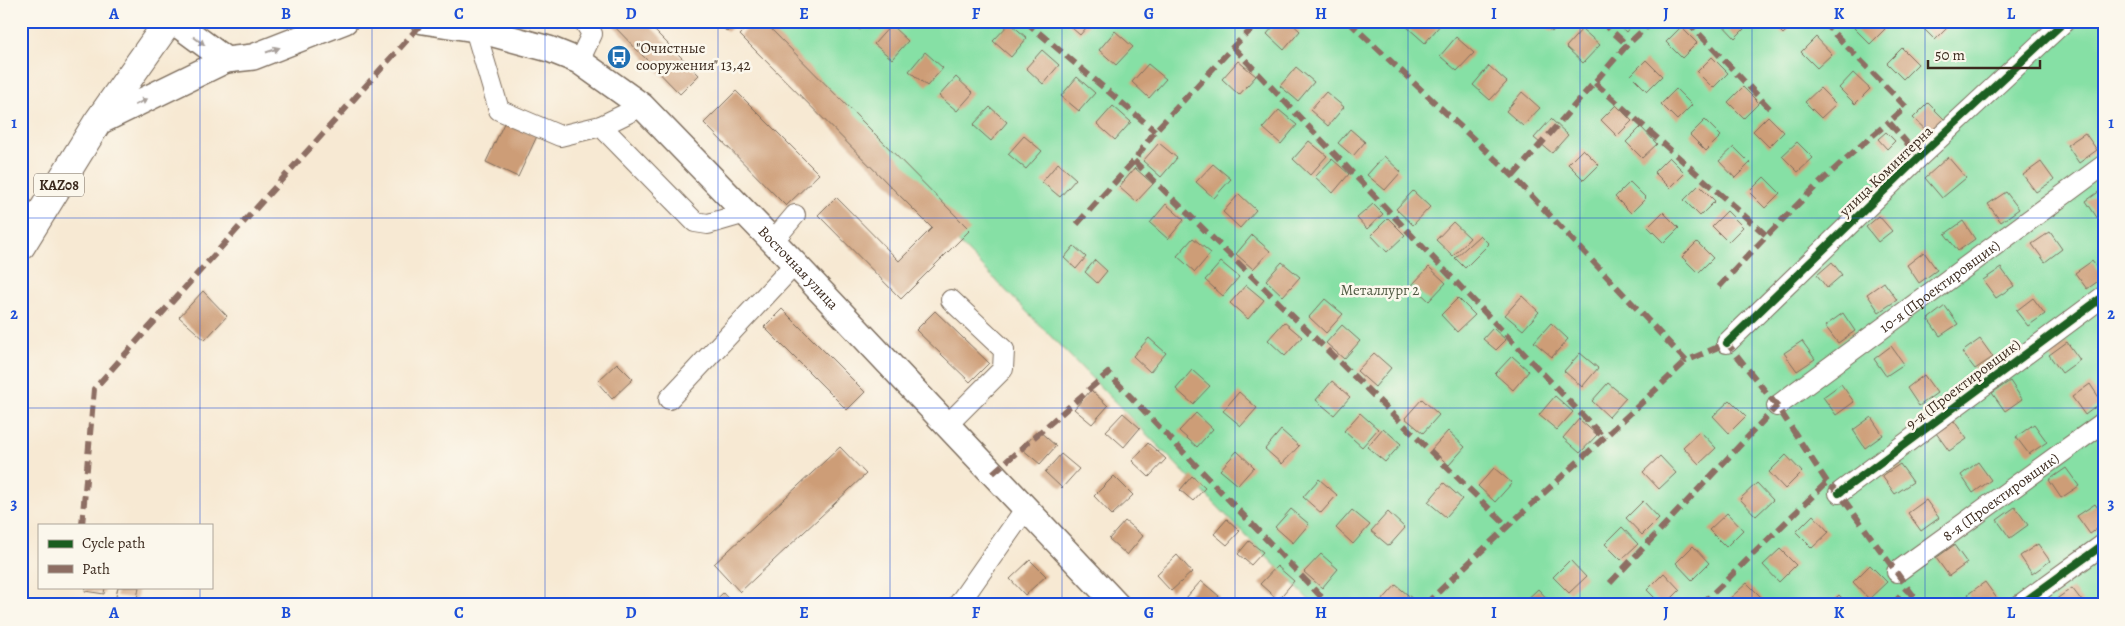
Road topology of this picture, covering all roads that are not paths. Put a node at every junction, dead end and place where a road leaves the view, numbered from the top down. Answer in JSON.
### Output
{"nodes":[{"id":1,"x":171,"y":21,"type":"edge"},
{"id":2,"x":345,"y":21,"type":"edge"},
{"id":3,"x":423,"y":21,"type":"edge"},
{"id":4,"x":584,"y":21,"type":"edge"},
{"id":5,"x":2065,"y":21,"type":"edge"},
{"id":6,"x":475,"y":29,"type":"junction"},
{"id":7,"x":226,"y":60,"type":"junction"},
{"id":8,"x":579,"y":61,"type":"junction"},
{"id":9,"x":642,"y":106,"type":"junction"},
{"id":10,"x":97,"y":124,"type":"junction"},
{"id":11,"x":601,"y":126,"type":"junction"},
{"id":12,"x":2104,"y":165,"type":"edge"},
{"id":13,"x":746,"y":213,"type":"junction"},
{"id":14,"x":796,"y":215,"type":"dead end"},
{"id":15,"x":773,"y":241,"type":"junction"},
{"id":16,"x":21,"y":246,"type":"edge"},
{"id":17,"x":795,"y":264,"type":"junction"},
{"id":18,"x":2104,"y":296,"type":"edge"},
{"id":19,"x":951,"y":300,"type":"dead end"},
{"id":20,"x":1728,"y":343,"type":"dead end"},
{"id":21,"x":668,"y":399,"type":"dead end"},
{"id":22,"x":1777,"y":406,"type":"dead end"},
{"id":23,"x":2104,"y":422,"type":"edge"},
{"id":24,"x":947,"y":425,"type":"junction"},
{"id":25,"x":1839,"y":493,"type":"dead end"},
{"id":26,"x":1026,"y":508,"type":"junction"},
{"id":27,"x":2104,"y":544,"type":"edge"},
{"id":28,"x":1897,"y":572,"type":"dead end"},
{"id":29,"x":958,"y":605,"type":"edge"},
{"id":30,"x":1117,"y":605,"type":"edge"},
{"id":31,"x":2020,"y":605,"type":"edge"}],
"edges":[{"from":1,"to":7,"type":"main road","one_way":true},
{"from":1,"to":10,"type":"highway","number":"KAZ08"},
{"from":7,"to":2,"type":"main road","one_way":true},
{"from":3,"to":6,"type":"main road","name":"Восточная улица"},
{"from":4,"to":8,"type":"street"},
{"from":5,"to":20,"type":"street","name":"улица Коминтерна"},
{"from":6,"to":8,"type":"main road","name":"Восточная улица"},
{"from":6,"to":11,"type":"street"},
{"from":10,"to":7,"type":"main road","one_way":true},
{"from":8,"to":9,"type":"main road","name":"Восточная улица"},
{"from":9,"to":11,"type":"street"},
{"from":9,"to":13,"type":"main road","name":"Восточная улица"},
{"from":10,"to":16,"type":"highway","number":"KAZ08"},
{"from":11,"to":13,"type":"street"},
{"from":12,"to":22,"type":"street","name":"10-я (Проектировщик)"},
{"from":13,"to":15,"type":"main road","name":"Восточная улица"},
{"from":14,"to":15,"type":"street"},
{"from":15,"to":17,"type":"main road","name":"Восточная улица"},
{"from":17,"to":21,"type":"street"},
{"from":17,"to":24,"type":"main road","name":"Восточная улица"},
{"from":18,"to":25,"type":"street","name":"9-я (Проектировщик)"},
{"from":19,"to":24,"type":"street"},
{"from":23,"to":28,"type":"street","name":"8-я (Проектировщик)"},
{"from":24,"to":26,"type":"main road","name":"Восточная улица"},
{"from":26,"to":29,"type":"street"},
{"from":26,"to":30,"type":"main road","name":"Восточная улица"},
{"from":27,"to":31,"type":"street"}]}
